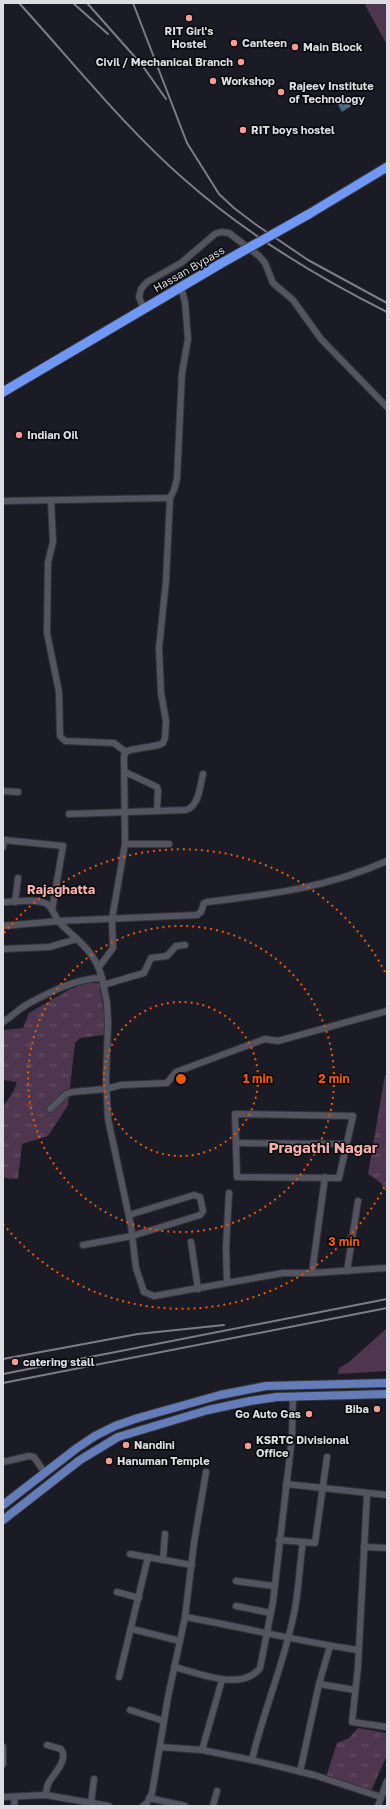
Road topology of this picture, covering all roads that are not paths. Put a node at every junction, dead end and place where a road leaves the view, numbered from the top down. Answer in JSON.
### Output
{"nodes":[{"id":1,"x":387,"y":167,"type":"edge"},
{"id":2,"x":182,"y":287,"type":"junction"},
{"id":3,"x":144,"y":309,"type":"junction"},
{"id":4,"x":3,"y":392,"type":"edge"},
{"id":5,"x":387,"y":407,"type":"edge"},
{"id":6,"x":170,"y":498,"type":"junction"},
{"id":7,"x":51,"y":500,"type":"junction"},
{"id":8,"x":3,"y":501,"type":"edge"},
{"id":9,"x":126,"y":752,"type":"junction"},
{"id":10,"x":125,"y":772,"type":"junction"},
{"id":11,"x":203,"y":774,"type":"dead end"},
{"id":12,"x":3,"y":791,"type":"edge"},
{"id":13,"x":18,"y":792,"type":"dead end"},
{"id":14,"x":157,"y":810,"type":"junction"},
{"id":15,"x":125,"y":812,"type":"junction"},
{"id":16,"x":69,"y":814,"type":"dead end"},
{"id":17,"x":3,"y":842,"type":"edge"},
{"id":18,"x":125,"y":844,"type":"junction"},
{"id":19,"x":169,"y":844,"type":"dead end"},
{"id":20,"x":387,"y":861,"type":"edge"},
{"id":21,"x":18,"y":878,"type":"dead end"},
{"id":22,"x":3,"y":902,"type":"edge"},
{"id":23,"x":15,"y":902,"type":"junction"},
{"id":24,"x":52,"y":910,"type":"junction"},
{"id":25,"x":112,"y":919,"type":"junction"},
{"id":26,"x":59,"y":921,"type":"junction"},
{"id":27,"x":3,"y":926,"type":"edge"},
{"id":28,"x":77,"y":939,"type":"junction"},
{"id":29,"x":185,"y":945,"type":"dead end"},
{"id":30,"x":3,"y":949,"type":"edge"},
{"id":31,"x":99,"y":966,"type":"junction"},
{"id":32,"x":102,"y":978,"type":"junction"},
{"id":33,"x":104,"y":985,"type":"junction"},
{"id":34,"x":387,"y":1012,"type":"edge"},
{"id":35,"x":3,"y":1022,"type":"edge"},
{"id":36,"x":106,"y":1089,"type":"junction"},
{"id":37,"x":50,"y":1109,"type":"dead end"},
{"id":38,"x":237,"y":1143,"type":"junction"},
{"id":39,"x":347,"y":1144,"type":"junction"},
{"id":40,"x":324,"y":1177,"type":"junction"},
{"id":41,"x":229,"y":1193,"type":"dead end"},
{"id":42,"x":358,"y":1201,"type":"dead end"},
{"id":43,"x":129,"y":1216,"type":"junction"},
{"id":44,"x":132,"y":1236,"type":"junction"},
{"id":45,"x":191,"y":1242,"type":"dead end"},
{"id":46,"x":83,"y":1245,"type":"dead end"},
{"id":47,"x":387,"y":1266,"type":"edge"},
{"id":48,"x":347,"y":1270,"type":"junction"},
{"id":49,"x":312,"y":1273,"type":"junction"},
{"id":50,"x":227,"y":1283,"type":"junction"},
{"id":51,"x":198,"y":1289,"type":"junction"},
{"id":52,"x":387,"y":1383,"type":"edge"},
{"id":53,"x":387,"y":1394,"type":"edge"},
{"id":54,"x":293,"y":1396,"type":"junction"},
{"id":55,"x":206,"y":1399,"type":"junction"},
{"id":56,"x":208,"y":1410,"type":"junction"},
{"id":57,"x":77,"y":1448,"type":"junction"},
{"id":58,"x":83,"y":1457,"type":"junction"},
{"id":59,"x":327,"y":1457,"type":"dead end"},
{"id":60,"x":3,"y":1462,"type":"edge"},
{"id":61,"x":206,"y":1472,"type":"dead end"},
{"id":62,"x":45,"y":1473,"type":"junction"},
{"id":63,"x":286,"y":1484,"type":"junction"},
{"id":64,"x":323,"y":1489,"type":"junction"},
{"id":65,"x":367,"y":1494,"type":"junction"},
{"id":66,"x":387,"y":1495,"type":"edge"},
{"id":67,"x":3,"y":1505,"type":"edge"},
{"id":68,"x":3,"y":1520,"type":"edge"},
{"id":69,"x":165,"y":1534,"type":"dead end"},
{"id":70,"x":279,"y":1540,"type":"junction"},
{"id":71,"x":303,"y":1542,"type":"junction"},
{"id":72,"x":364,"y":1547,"type":"junction"},
{"id":73,"x":387,"y":1548,"type":"edge"},
{"id":74,"x":130,"y":1554,"type":"dead end"},
{"id":75,"x":148,"y":1557,"type":"junction"},
{"id":76,"x":163,"y":1560,"type":"junction"},
{"id":77,"x":192,"y":1564,"type":"junction"},
{"id":78,"x":236,"y":1581,"type":"dead end"},
{"id":79,"x":274,"y":1586,"type":"junction"},
{"id":80,"x":117,"y":1592,"type":"dead end"},
{"id":81,"x":139,"y":1598,"type":"junction"},
{"id":82,"x":236,"y":1606,"type":"dead end"},
{"id":83,"x":270,"y":1613,"type":"junction"},
{"id":84,"x":185,"y":1617,"type":"junction"},
{"id":85,"x":132,"y":1629,"type":"junction"},
{"id":86,"x":267,"y":1634,"type":"junction"},
{"id":87,"x":288,"y":1639,"type":"junction"},
{"id":88,"x":180,"y":1641,"type":"junction"},
{"id":89,"x":330,"y":1646,"type":"junction"},
{"id":90,"x":359,"y":1650,"type":"junction"},
{"id":91,"x":174,"y":1667,"type":"junction"},
{"id":92,"x":119,"y":1678,"type":"dead end"},
{"id":93,"x":222,"y":1680,"type":"junction"},
{"id":94,"x":319,"y":1684,"type":"junction"},
{"id":95,"x":355,"y":1690,"type":"junction"},
{"id":96,"x":130,"y":1710,"type":"dead end"},
{"id":97,"x":164,"y":1721,"type":"junction"},
{"id":98,"x":387,"y":1727,"type":"edge"},
{"id":99,"x":47,"y":1745,"type":"dead end"},
{"id":100,"x":3,"y":1747,"type":"edge"},
{"id":101,"x":160,"y":1747,"type":"junction"},
{"id":102,"x":202,"y":1750,"type":"junction"},
{"id":103,"x":252,"y":1760,"type":"junction"},
{"id":104,"x":3,"y":1764,"type":"edge"},
{"id":105,"x":300,"y":1772,"type":"junction"},
{"id":106,"x":94,"y":1779,"type":"dead end"},
{"id":107,"x":387,"y":1781,"type":"edge"},
{"id":108,"x":386,"y":1789,"type":"edge"},
{"id":109,"x":217,"y":1791,"type":"dead end"},
{"id":110,"x":46,"y":1795,"type":"junction"},
{"id":111,"x":15,"y":1797,"type":"junction"},
{"id":112,"x":381,"y":1797,"type":"junction"},
{"id":113,"x":4,"y":1798,"type":"edge"},
{"id":114,"x":150,"y":1798,"type":"junction"},
{"id":115,"x":91,"y":1803,"type":"junction"},
{"id":116,"x":4,"y":1806,"type":"edge"},
{"id":117,"x":14,"y":1806,"type":"edge"},
{"id":118,"x":109,"y":1806,"type":"edge"},
{"id":119,"x":143,"y":1806,"type":"edge"},
{"id":120,"x":185,"y":1806,"type":"edge"},
{"id":121,"x":213,"y":1806,"type":"edge"},
{"id":122,"x":378,"y":1806,"type":"edge"}],
"edges":[{"from":1,"to":2,"type":"highway","name":"Hassan Bypass","bridge":true},
{"from":2,"to":3,"type":"highway","name":"Hassan Bypass"},
{"from":2,"to":6,"type":"street"},
{"from":3,"to":4,"type":"highway","name":"Hassan Bypass"},
{"from":3,"to":5,"type":"street"},
{"from":6,"to":7,"type":"street"},
{"from":6,"to":9,"type":"street"},
{"from":7,"to":8,"type":"street"},
{"from":7,"to":9,"type":"street"},
{"from":9,"to":10,"type":"street"},
{"from":10,"to":14,"type":"street"},
{"from":10,"to":15,"type":"street"},
{"from":11,"to":14,"type":"street"},
{"from":12,"to":13,"type":"street"},
{"from":14,"to":15,"type":"street"},
{"from":15,"to":16,"type":"street"},
{"from":15,"to":18,"type":"street"},
{"from":17,"to":24,"type":"street"},
{"from":18,"to":19,"type":"street"},
{"from":18,"to":25,"type":"street"},
{"from":20,"to":25,"type":"street"},
{"from":21,"to":23,"type":"street"},
{"from":22,"to":23,"type":"street"},
{"from":23,"to":24,"type":"street"},
{"from":24,"to":26,"type":"street"},
{"from":25,"to":26,"type":"street"},
{"from":25,"to":31,"type":"street"},
{"from":26,"to":27,"type":"street"},
{"from":26,"to":28,"type":"street"},
{"from":28,"to":30,"type":"street"},
{"from":28,"to":31,"type":"street"},
{"from":29,"to":33,"type":"street"},
{"from":31,"to":32,"type":"street"},
{"from":32,"to":33,"type":"street"},
{"from":32,"to":35,"type":"street"},
{"from":33,"to":36,"type":"street"},
{"from":34,"to":36,"type":"street"},
{"from":36,"to":37,"type":"street"},
{"from":36,"to":43,"type":"street"},
{"from":38,"to":39,"type":"street"},
{"from":38,"to":39,"type":"street"},
{"from":38,"to":40,"type":"street"},
{"from":39,"to":40,"type":"street"},
{"from":40,"to":49,"type":"street"},
{"from":41,"to":50,"type":"street"},
{"from":42,"to":48,"type":"street"},
{"from":43,"to":44,"type":"street"},
{"from":43,"to":44,"type":"street"},
{"from":44,"to":46,"type":"street"},
{"from":44,"to":51,"type":"street"},
{"from":45,"to":51,"type":"street"},
{"from":47,"to":48,"type":"street"},
{"from":48,"to":49,"type":"street"},
{"from":49,"to":50,"type":"street"},
{"from":50,"to":51,"type":"street"},
{"from":52,"to":55,"type":"main road"},
{"from":53,"to":54,"type":"main road"},
{"from":54,"to":56,"type":"main road"},
{"from":54,"to":63,"type":"street"},
{"from":55,"to":56,"type":"main road"},
{"from":55,"to":57,"type":"main road"},
{"from":56,"to":58,"type":"main road"},
{"from":57,"to":58,"type":"main road"},
{"from":57,"to":62,"type":"main road"},
{"from":58,"to":68,"type":"main road"},
{"from":59,"to":64,"type":"street"},
{"from":60,"to":62,"type":"street"},
{"from":61,"to":77,"type":"street"},
{"from":62,"to":67,"type":"main road"},
{"from":63,"to":64,"type":"street"},
{"from":63,"to":70,"type":"street"},
{"from":64,"to":65,"type":"street"},
{"from":64,"to":71,"type":"street"},
{"from":65,"to":66,"type":"street"},
{"from":65,"to":72,"type":"street"},
{"from":69,"to":76,"type":"street"},
{"from":70,"to":71,"type":"street"},
{"from":70,"to":79,"type":"street"},
{"from":71,"to":87,"type":"street"},
{"from":72,"to":73,"type":"street"},
{"from":72,"to":90,"type":"street"},
{"from":74,"to":75,"type":"street"},
{"from":75,"to":76,"type":"street"},
{"from":75,"to":81,"type":"street"},
{"from":76,"to":77,"type":"street"},
{"from":77,"to":84,"type":"street"},
{"from":78,"to":79,"type":"street"},
{"from":79,"to":83,"type":"street"},
{"from":80,"to":81,"type":"street"},
{"from":81,"to":85,"type":"street"},
{"from":82,"to":83,"type":"street"},
{"from":83,"to":86,"type":"street"},
{"from":84,"to":86,"type":"street"},
{"from":84,"to":88,"type":"street"},
{"from":85,"to":88,"type":"street"},
{"from":85,"to":92,"type":"street"},
{"from":86,"to":87,"type":"street"},
{"from":86,"to":93,"type":"street"},
{"from":87,"to":89,"type":"street"},
{"from":87,"to":103,"type":"street"},
{"from":88,"to":91,"type":"street"},
{"from":89,"to":90,"type":"street"},
{"from":89,"to":94,"type":"street"},
{"from":90,"to":95,"type":"street"},
{"from":91,"to":93,"type":"street"},
{"from":91,"to":97,"type":"street"},
{"from":93,"to":102,"type":"street"},
{"from":94,"to":95,"type":"street"},
{"from":94,"to":105,"type":"street"},
{"from":95,"to":98,"type":"street"},
{"from":96,"to":97,"type":"street"},
{"from":97,"to":101,"type":"street"},
{"from":99,"to":110,"type":"street"},
{"from":100,"to":104,"type":"street"},
{"from":101,"to":102,"type":"street"},
{"from":101,"to":114,"type":"street"},
{"from":102,"to":103,"type":"street"},
{"from":103,"to":105,"type":"street"},
{"from":105,"to":112,"type":"street"},
{"from":106,"to":115,"type":"street"},
{"from":107,"to":108,"type":"street"},
{"from":108,"to":112,"type":"street"},
{"from":109,"to":121,"type":"street"},
{"from":110,"to":111,"type":"street"},
{"from":110,"to":115,"type":"street"},
{"from":111,"to":113,"type":"street"},
{"from":111,"to":117,"type":"street"},
{"from":112,"to":122,"type":"street"},
{"from":113,"to":116,"type":"street"},
{"from":114,"to":119,"type":"street"},
{"from":114,"to":120,"type":"street"},
{"from":115,"to":118,"type":"street"}]}
